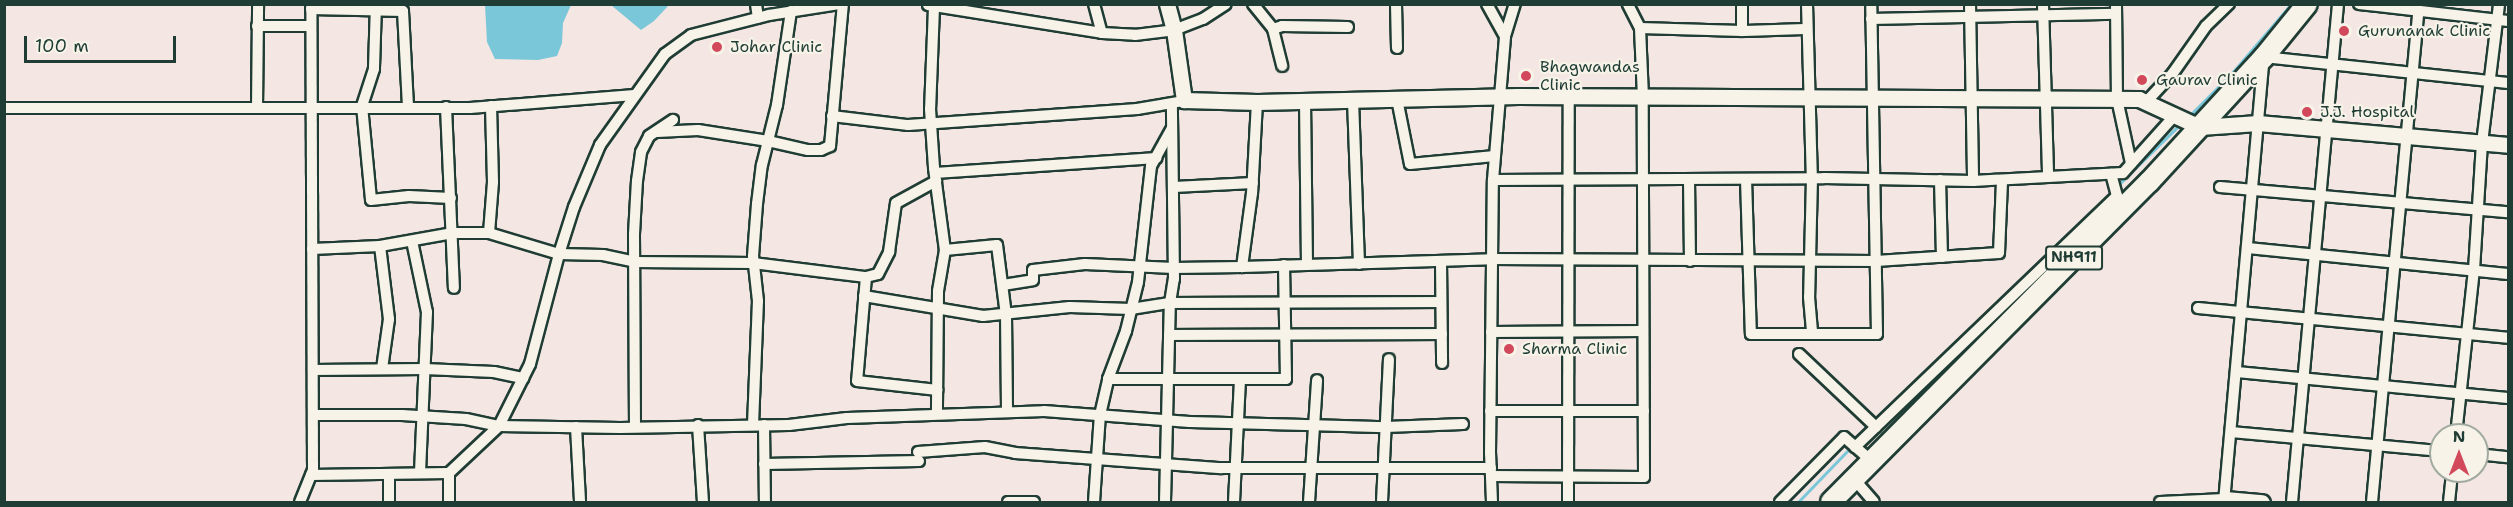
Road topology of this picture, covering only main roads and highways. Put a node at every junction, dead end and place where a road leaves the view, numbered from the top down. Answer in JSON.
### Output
{"nodes":[{"id":1,"x":2307,"y":4,"type":"edge"},
{"id":2,"x":1831,"y":502,"type":"edge"}],
"edges":[{"from":1,"to":2,"type":"highway","number":"NH911"}]}
